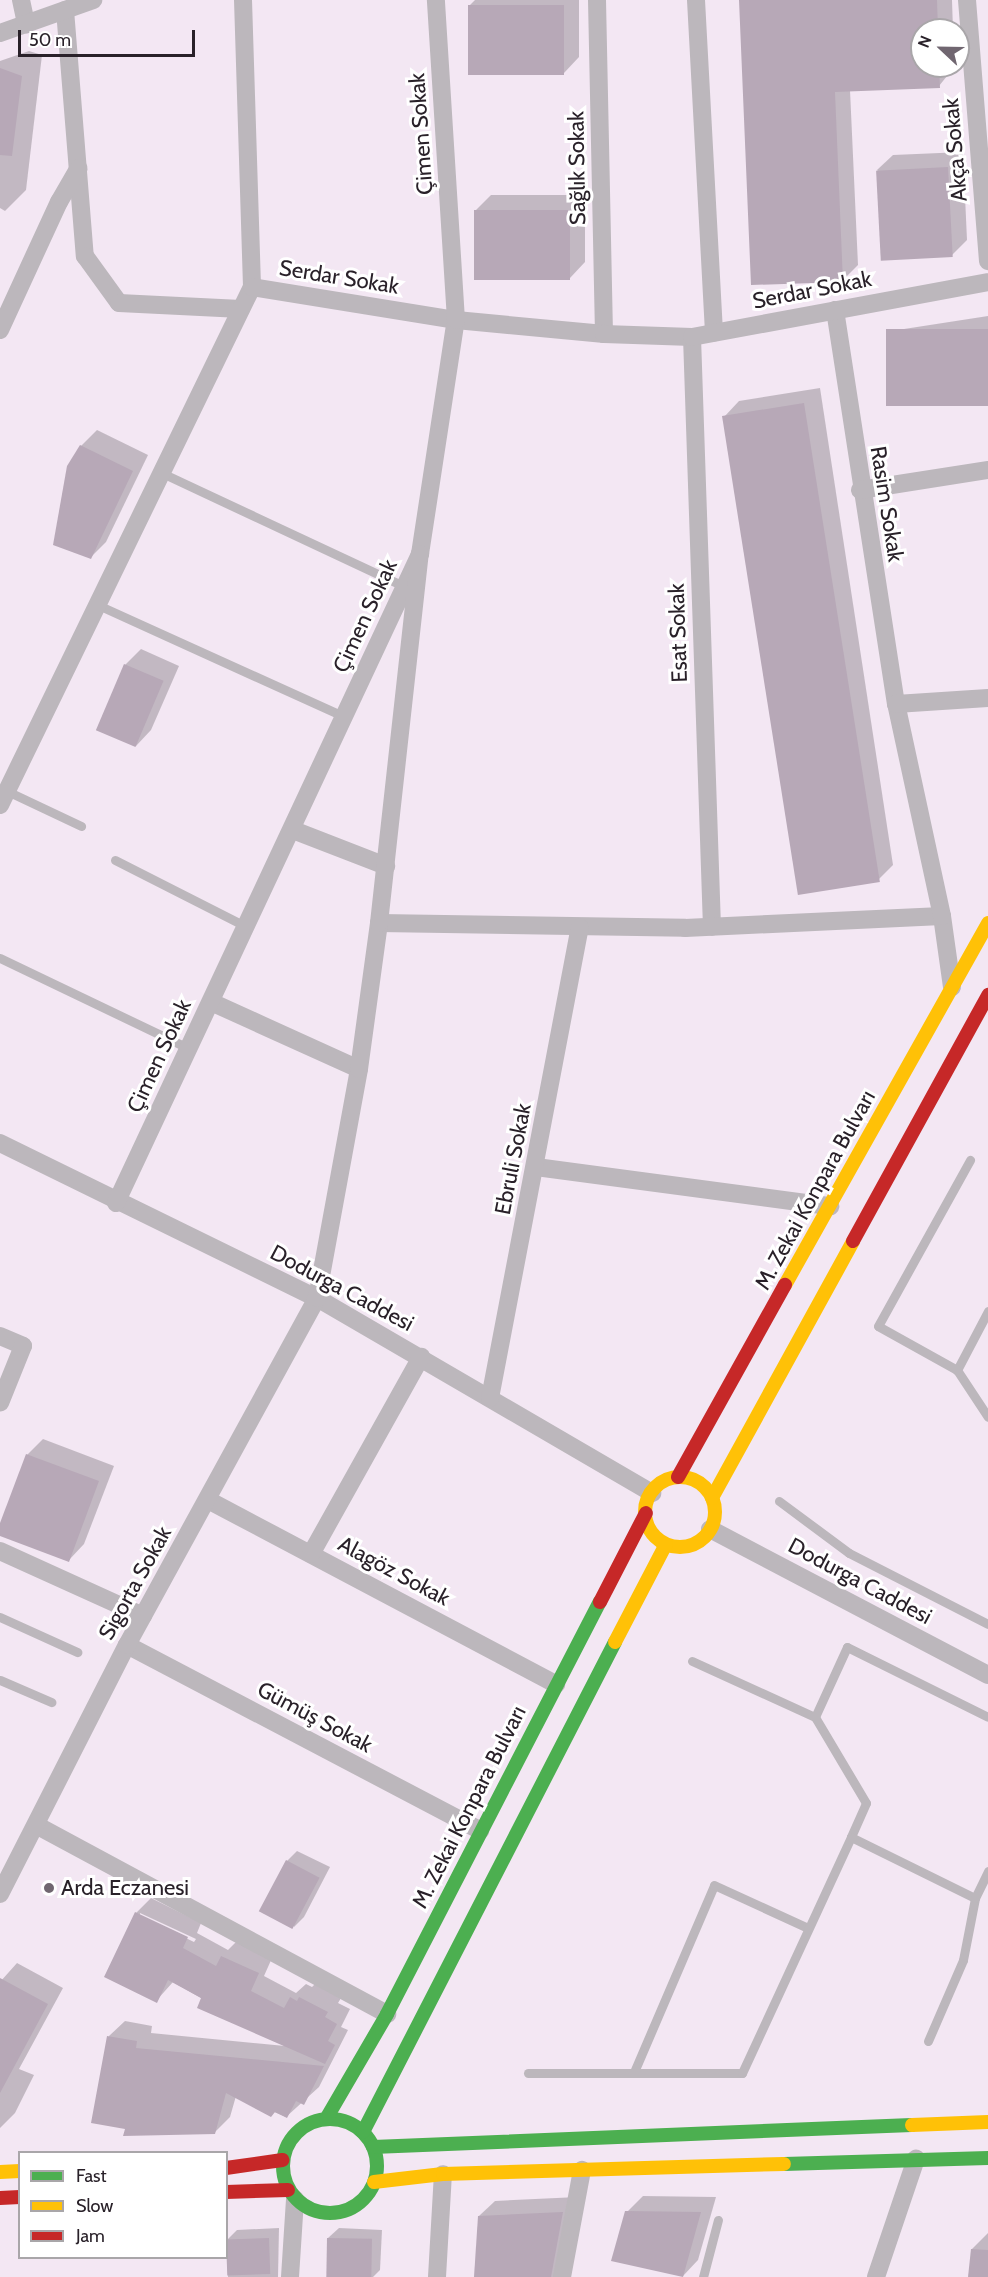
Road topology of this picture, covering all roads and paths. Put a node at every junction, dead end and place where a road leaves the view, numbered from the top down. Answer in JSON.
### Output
{"nodes":[{"id":1,"x":21,"y":0,"type":"edge"},
{"id":2,"x":93,"y":0,"type":"edge"},
{"id":3,"x":243,"y":0,"type":"edge"},
{"id":4,"x":436,"y":0,"type":"edge"},
{"id":5,"x":597,"y":0,"type":"edge"},
{"id":6,"x":696,"y":0,"type":"edge"},
{"id":7,"x":967,"y":0,"type":"edge"},
{"id":8,"x":65,"y":10,"type":"junction"},
{"id":9,"x":26,"y":24,"type":"junction"},
{"id":10,"x":0,"y":33,"type":"edge"},
{"id":11,"x":79,"y":168,"type":"junction"},
{"id":12,"x":988,"y":261,"type":"edge"},
{"id":13,"x":988,"y":282,"type":"edge"},
{"id":14,"x":252,"y":287,"type":"junction"},
{"id":15,"x":241,"y":309,"type":"junction"},
{"id":16,"x":835,"y":310,"type":"junction"},
{"id":17,"x":456,"y":320,"type":"junction"},
{"id":18,"x":0,"y":330,"type":"edge"},
{"id":19,"x":714,"y":333,"type":"junction"},
{"id":20,"x":604,"y":334,"type":"junction"},
{"id":21,"x":692,"y":337,"type":"junction"},
{"id":22,"x":988,"y":470,"type":"edge"},
{"id":23,"x":162,"y":473,"type":"junction"},
{"id":24,"x":860,"y":490,"type":"junction"},
{"id":25,"x":420,"y":554,"type":"junction"},
{"id":26,"x":405,"y":587,"type":"junction"},
{"id":27,"x":98,"y":605,"type":"junction"},
{"id":28,"x":988,"y":698,"type":"edge"},
{"id":29,"x":896,"y":704,"type":"junction"},
{"id":30,"x":345,"y":717,"type":"junction"},
{"id":31,"x":3,"y":798,"type":"edge"},
{"id":32,"x":81,"y":826,"type":"dead end"},
{"id":33,"x":293,"y":830,"type":"junction"},
{"id":34,"x":115,"y":861,"type":"dead end"},
{"id":35,"x":386,"y":866,"type":"junction"},
{"id":36,"x":942,"y":915,"type":"junction"},
{"id":37,"x":379,"y":923,"type":"junction"},
{"id":38,"x":988,"y":923,"type":"edge"},
{"id":39,"x":247,"y":927,"type":"junction"},
{"id":40,"x":712,"y":927,"type":"junction"},
{"id":41,"x":580,"y":928,"type":"junction"},
{"id":42,"x":0,"y":958,"type":"edge"},
{"id":43,"x":952,"y":987,"type":"junction"},
{"id":44,"x":988,"y":995,"type":"edge"},
{"id":45,"x":212,"y":1002,"type":"junction"},
{"id":46,"x":190,"y":1049,"type":"junction"},
{"id":47,"x":359,"y":1069,"type":"junction"},
{"id":48,"x":0,"y":1143,"type":"edge"},
{"id":49,"x":970,"y":1160,"type":"dead end"},
{"id":50,"x":536,"y":1167,"type":"junction"},
{"id":51,"x":116,"y":1203,"type":"junction"},
{"id":52,"x":831,"y":1206,"type":"junction"},
{"id":53,"x":317,"y":1298,"type":"junction"},
{"id":54,"x":988,"y":1311,"type":"edge"},
{"id":55,"x":0,"y":1336,"type":"edge"},
{"id":56,"x":421,"y":1357,"type":"junction"},
{"id":57,"x":957,"y":1370,"type":"junction"},
{"id":58,"x":490,"y":1398,"type":"junction"},
{"id":59,"x":0,"y":1403,"type":"edge"},
{"id":60,"x":988,"y":1417,"type":"edge"},
{"id":61,"x":678,"y":1477,"type":"junction"},
{"id":62,"x":652,"y":1493,"type":"junction"},
{"id":63,"x":712,"y":1498,"type":"junction"},
{"id":64,"x":208,"y":1500,"type":"junction"},
{"id":65,"x":779,"y":1501,"type":"dead end"},
{"id":66,"x":646,"y":1513,"type":"junction"},
{"id":67,"x":710,"y":1529,"type":"junction"},
{"id":68,"x":666,"y":1544,"type":"junction"},
{"id":69,"x":0,"y":1551,"type":"edge"},
{"id":70,"x":311,"y":1554,"type":"junction"},
{"id":71,"x":143,"y":1616,"type":"junction"},
{"id":72,"x":0,"y":1617,"type":"edge"},
{"id":73,"x":988,"y":1624,"type":"edge"},
{"id":74,"x":127,"y":1645,"type":"junction"},
{"id":75,"x":77,"y":1652,"type":"dead end"},
{"id":76,"x":692,"y":1661,"type":"dead end"},
{"id":77,"x":988,"y":1675,"type":"edge"},
{"id":78,"x":0,"y":1680,"type":"edge"},
{"id":79,"x":556,"y":1684,"type":"junction"},
{"id":80,"x":51,"y":1702,"type":"dead end"},
{"id":81,"x":815,"y":1717,"type":"junction"},
{"id":82,"x":988,"y":1717,"type":"edge"},
{"id":83,"x":36,"y":1825,"type":"junction"},
{"id":84,"x":480,"y":1830,"type":"junction"},
{"id":85,"x":851,"y":1837,"type":"junction"},
{"id":86,"x":988,"y":1871,"type":"edge"},
{"id":87,"x":0,"y":1894,"type":"edge"},
{"id":88,"x":975,"y":1898,"type":"junction"},
{"id":89,"x":808,"y":1928,"type":"junction"},
{"id":90,"x":387,"y":2014,"type":"junction"},
{"id":91,"x":928,"y":2041,"type":"dead end"},
{"id":92,"x":634,"y":2072,"type":"junction"},
{"id":93,"x":528,"y":2073,"type":"dead end"},
{"id":94,"x":326,"y":2119,"type":"junction"},
{"id":95,"x":988,"y":2122,"type":"edge"},
{"id":96,"x":363,"y":2132,"type":"junction"},
{"id":97,"x":373,"y":2146,"type":"junction"},
{"id":98,"x":988,"y":2158,"type":"edge"},
{"id":99,"x":916,"y":2159,"type":"junction"},
{"id":100,"x":282,"y":2160,"type":"junction"},
{"id":101,"x":228,"y":2168,"type":"edge"},
{"id":102,"x":582,"y":2170,"type":"junction"},
{"id":103,"x":18,"y":2171,"type":"edge"},
{"id":104,"x":0,"y":2172,"type":"edge"},
{"id":105,"x":443,"y":2174,"type":"junction"},
{"id":106,"x":374,"y":2182,"type":"junction"},
{"id":107,"x":228,"y":2192,"type":"edge"},
{"id":108,"x":292,"y":2194,"type":"junction"},
{"id":109,"x":18,"y":2197,"type":"edge"},
{"id":110,"x":0,"y":2198,"type":"edge"},
{"id":111,"x":718,"y":2220,"type":"dead end"},
{"id":112,"x":290,"y":2277,"type":"edge"},
{"id":113,"x":437,"y":2277,"type":"edge"},
{"id":114,"x":562,"y":2277,"type":"edge"},
{"id":115,"x":703,"y":2277,"type":"edge"},
{"id":116,"x":876,"y":2277,"type":"edge"}],
"edges":[{"from":1,"to":9,"type":"street"},
{"from":2,"to":8,"type":"street"},
{"from":3,"to":14,"type":"street"},
{"from":4,"to":17,"type":"street","name":"Çimen Sokak"},
{"from":5,"to":20,"type":"street","name":"Sağlık Sokak"},
{"from":6,"to":19,"type":"street"},
{"from":7,"to":12,"type":"street","name":"Akça Sokak"},
{"from":8,"to":9,"type":"street"},
{"from":8,"to":11,"type":"street"},
{"from":9,"to":10,"type":"street"},
{"from":11,"to":15,"type":"street"},
{"from":11,"to":18,"type":"street"},
{"from":13,"to":16,"type":"street","name":"Serdar Sokak"},
{"from":14,"to":15,"type":"street","name":"Serdar Sokak"},
{"from":14,"to":17,"type":"street","name":"Serdar Sokak"},
{"from":15,"to":23,"type":"street","name":"Serdar Sokak"},
{"from":16,"to":19,"type":"street","name":"Serdar Sokak"},
{"from":16,"to":24,"type":"street","name":"Rasim Sokak"},
{"from":17,"to":20,"type":"street","name":"Serdar Sokak"},
{"from":17,"to":25,"type":"street","name":"Çimen Sokak"},
{"from":19,"to":21,"type":"street","name":"Serdar Sokak"},
{"from":20,"to":21,"type":"street","name":"Serdar Sokak"},
{"from":21,"to":40,"type":"street","name":"Esat Sokak"},
{"from":22,"to":24,"type":"street"},
{"from":23,"to":26,"type":"lane"},
{"from":23,"to":27,"type":"street","name":"Serdar Sokak"},
{"from":24,"to":29,"type":"street","name":"Rasim Sokak"},
{"from":25,"to":26,"type":"street","name":"Çimen Sokak"},
{"from":25,"to":35,"type":"street","name":"Sigorta Sokak"},
{"from":26,"to":30,"type":"street","name":"Çimen Sokak"},
{"from":27,"to":30,"type":"lane"},
{"from":27,"to":31,"type":"street","name":"Serdar Sokak"},
{"from":28,"to":29,"type":"street"},
{"from":29,"to":36,"type":"street","name":"Rasim Sokak"},
{"from":30,"to":33,"type":"street","name":"Çimen Sokak"},
{"from":31,"to":32,"type":"lane"},
{"from":33,"to":35,"type":"street"},
{"from":33,"to":39,"type":"street","name":"Çimen Sokak"},
{"from":34,"to":39,"type":"lane"},
{"from":35,"to":37,"type":"street","name":"Sigorta Sokak"},
{"from":36,"to":40,"type":"street"},
{"from":36,"to":43,"type":"street","name":"Rasim Sokak"},
{"from":37,"to":41,"type":"street"},
{"from":37,"to":47,"type":"street","name":"Sigorta Sokak"},
{"from":38,"to":43,"type":"main road","name":"M. Zekai Konpara Bulvarı"},
{"from":39,"to":45,"type":"street","name":"Çimen Sokak"},
{"from":40,"to":41,"type":"street"},
{"from":41,"to":50,"type":"street","name":"Ebruli Sokak"},
{"from":42,"to":46,"type":"lane"},
{"from":43,"to":52,"type":"main road","name":"M. Zekai Konpara Bulvarı"},
{"from":44,"to":63,"type":"main road"},
{"from":45,"to":46,"type":"street","name":"Çimen Sokak"},
{"from":45,"to":47,"type":"street"},
{"from":46,"to":51,"type":"street","name":"Çimen Sokak"},
{"from":47,"to":53,"type":"street","name":"Sigorta Sokak"},
{"from":48,"to":51,"type":"street","name":"Dodurga Caddesi"},
{"from":49,"to":57,"type":"lane"},
{"from":50,"to":52,"type":"street"},
{"from":50,"to":58,"type":"street","name":"Ebruli Sokak"},
{"from":51,"to":53,"type":"street","name":"Dodurga Caddesi"},
{"from":52,"to":61,"type":"main road","name":"M. Zekai Konpara Bulvarı"},
{"from":53,"to":56,"type":"street","name":"Dodurga Caddesi"},
{"from":53,"to":64,"type":"street","name":"Sigorta Sokak"},
{"from":54,"to":57,"type":"lane"},
{"from":55,"to":59,"type":"street"},
{"from":56,"to":58,"type":"street","name":"Dodurga Caddesi"},
{"from":56,"to":70,"type":"street"},
{"from":57,"to":60,"type":"lane"},
{"from":58,"to":62,"type":"street","name":"Dodurga Caddesi"},
{"from":61,"to":62,"type":"main road"},
{"from":61,"to":63,"type":"main road"},
{"from":62,"to":66,"type":"main road"},
{"from":63,"to":67,"type":"main road"},
{"from":64,"to":70,"type":"street","name":"Alagöz Sokak"},
{"from":64,"to":71,"type":"street","name":"Sigorta Sokak"},
{"from":65,"to":73,"type":"lane"},
{"from":66,"to":68,"type":"main road"},
{"from":66,"to":79,"type":"main road","name":"M. Zekai Konpara Bulvarı"},
{"from":67,"to":68,"type":"main road"},
{"from":67,"to":77,"type":"street","name":"Dodurga Caddesi"},
{"from":68,"to":96,"type":"main road"},
{"from":69,"to":71,"type":"street"},
{"from":70,"to":79,"type":"street","name":"Alagöz Sokak"},
{"from":71,"to":74,"type":"street","name":"Sigorta Sokak"},
{"from":72,"to":75,"type":"lane"},
{"from":74,"to":83,"type":"street","name":"Sigorta Sokak"},
{"from":74,"to":84,"type":"street","name":"Gümüş Sokak"},
{"from":76,"to":81,"type":"lane"},
{"from":78,"to":80,"type":"lane"},
{"from":79,"to":84,"type":"main road","name":"M. Zekai Konpara Bulvarı"},
{"from":81,"to":82,"type":"lane"},
{"from":81,"to":85,"type":"lane"},
{"from":83,"to":87,"type":"street","name":"Sigorta Sokak"},
{"from":83,"to":90,"type":"street"},
{"from":84,"to":90,"type":"main road","name":"M. Zekai Konpara Bulvarı"},
{"from":85,"to":88,"type":"lane"},
{"from":85,"to":89,"type":"lane"},
{"from":86,"to":88,"type":"lane"},
{"from":88,"to":91,"type":"lane"},
{"from":89,"to":92,"type":"lane"},
{"from":89,"to":92,"type":"lane"},
{"from":90,"to":94,"type":"main road","name":"M. Zekai Konpara Bulvarı"},
{"from":92,"to":93,"type":"lane"},
{"from":94,"to":96,"type":"main road"},
{"from":94,"to":100,"type":"main road"},
{"from":95,"to":97,"type":"main road"},
{"from":96,"to":97,"type":"main road"},
{"from":97,"to":106,"type":"main road"},
{"from":98,"to":99,"type":"main road"},
{"from":99,"to":102,"type":"main road"},
{"from":99,"to":116,"type":"street"},
{"from":100,"to":101,"type":"main road"},
{"from":100,"to":108,"type":"main road"},
{"from":102,"to":105,"type":"main road"},
{"from":102,"to":114,"type":"street"},
{"from":103,"to":104,"type":"main road"},
{"from":105,"to":106,"type":"main road"},
{"from":105,"to":113,"type":"street"},
{"from":106,"to":108,"type":"main road"},
{"from":107,"to":108,"type":"main road"},
{"from":108,"to":112,"type":"street"},
{"from":109,"to":110,"type":"main road"},
{"from":111,"to":115,"type":"lane"}]}
